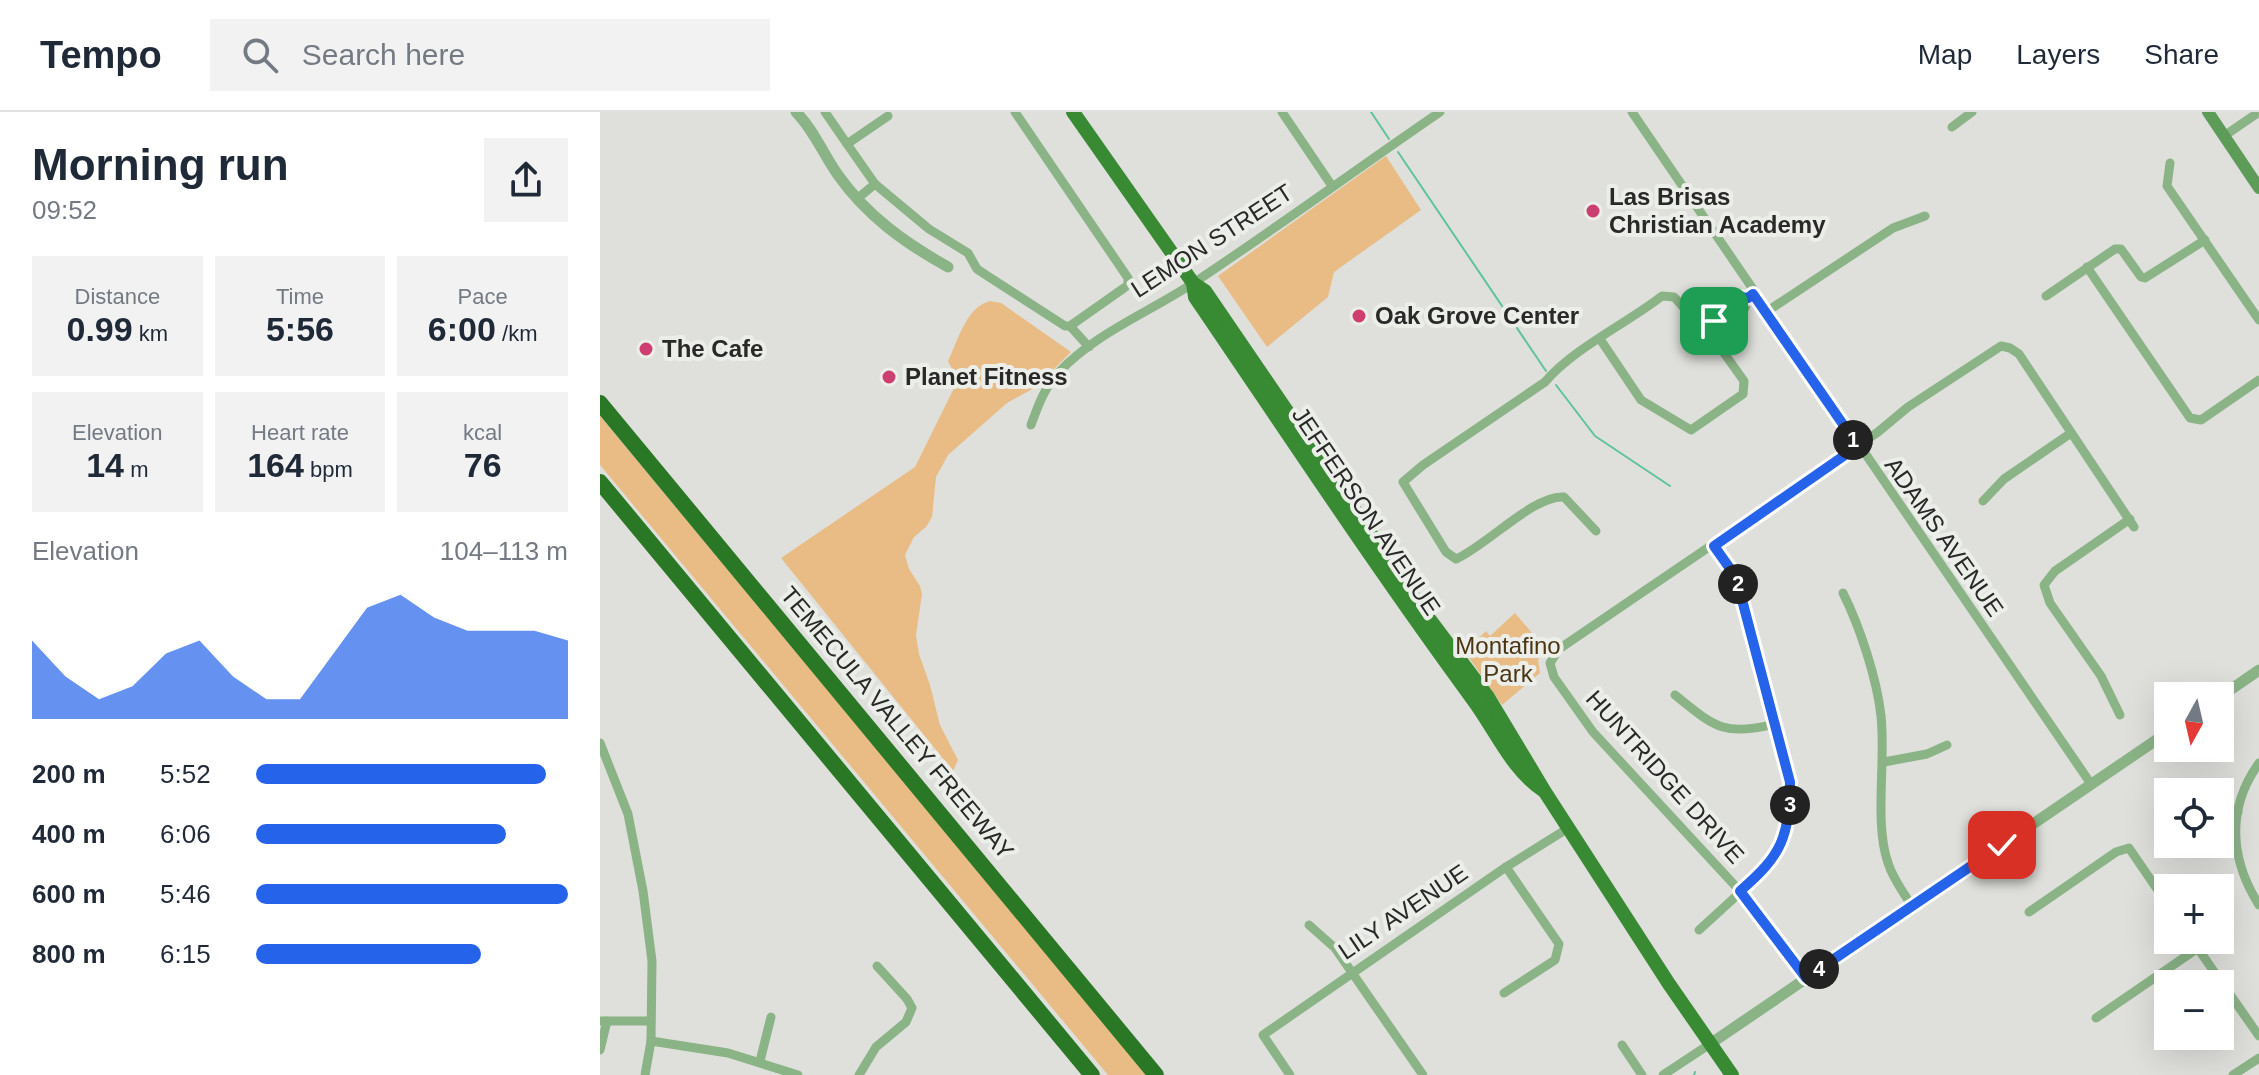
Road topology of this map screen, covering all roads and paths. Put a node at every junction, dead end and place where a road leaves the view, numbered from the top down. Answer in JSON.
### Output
{"nodes":[{"id":1,"x":796,"y":112,"type":"edge"},
{"id":2,"x":825,"y":112,"type":"edge"},
{"id":3,"x":1015,"y":112,"type":"edge"},
{"id":4,"x":1073,"y":112,"type":"edge"},
{"id":5,"x":1282,"y":112,"type":"edge"},
{"id":6,"x":1440,"y":112,"type":"edge"},
{"id":7,"x":1632,"y":112,"type":"edge"},
{"id":8,"x":1972,"y":112,"type":"edge"},
{"id":9,"x":2208,"y":112,"type":"edge"},
{"id":10,"x":2259,"y":112,"type":"edge"},
{"id":11,"x":888,"y":116,"type":"dead end"},
{"id":12,"x":1952,"y":127,"type":"dead end"},
{"id":13,"x":2224,"y":136,"type":"junction"},
{"id":14,"x":847,"y":144,"type":"junction"},
{"id":15,"x":2170,"y":163,"type":"dead end"},
{"id":16,"x":875,"y":184,"type":"junction"},
{"id":17,"x":1332,"y":186,"type":"junction"},
{"id":18,"x":2259,"y":188,"type":"edge"},
{"id":19,"x":858,"y":198,"type":"junction"},
{"id":20,"x":1925,"y":216,"type":"dead end"},
{"id":21,"x":2205,"y":240,"type":"junction"},
{"id":22,"x":948,"y":267,"type":"dead end"},
{"id":23,"x":2087,"y":267,"type":"junction"},
{"id":24,"x":1193,"y":283,"type":"junction"},
{"id":25,"x":1751,"y":296,"type":"junction"},
{"id":26,"x":2046,"y":296,"type":"dead end"},
{"id":27,"x":1726,"y":306,"type":"junction"},
{"id":28,"x":1766,"y":312,"type":"junction"},
{"id":29,"x":1733,"y":316,"type":"junction"},
{"id":30,"x":2259,"y":320,"type":"edge"},
{"id":31,"x":1714,"y":321,"type":"junction"},
{"id":32,"x":1070,"y":326,"type":"junction"},
{"id":33,"x":1703,"y":328,"type":"junction"},
{"id":34,"x":1600,"y":339,"type":"junction"},
{"id":35,"x":1089,"y":347,"type":"junction"},
{"id":36,"x":2259,"y":380,"type":"edge"},
{"id":37,"x":600,"y":403,"type":"edge"},
{"id":38,"x":1031,"y":425,"type":"dead end"},
{"id":39,"x":2071,"y":433,"type":"junction"},
{"id":40,"x":1858,"y":446,"type":"junction"},
{"id":41,"x":600,"y":482,"type":"edge"},
{"id":42,"x":1983,"y":501,"type":"dead end"},
{"id":43,"x":1347,"y":523,"type":"junction"},
{"id":44,"x":1596,"y":531,"type":"dead end"},
{"id":45,"x":1714,"y":546,"type":"junction"},
{"id":46,"x":1843,"y":593,"type":"dead end"},
{"id":47,"x":1424,"y":612,"type":"junction"},
{"id":48,"x":2259,"y":670,"type":"edge"},
{"id":49,"x":2234,"y":687,"type":"edge"},
{"id":50,"x":1675,"y":695,"type":"dead end"},
{"id":51,"x":2120,"y":715,"type":"dead end"},
{"id":52,"x":1775,"y":724,"type":"junction"},
{"id":53,"x":2154,"y":741,"type":"edge"},
{"id":54,"x":600,"y":743,"type":"edge"},
{"id":55,"x":1947,"y":745,"type":"dead end"},
{"id":56,"x":1884,"y":762,"type":"junction"},
{"id":57,"x":2259,"y":763,"type":"edge"},
{"id":58,"x":2091,"y":784,"type":"junction"},
{"id":59,"x":1545,"y":792,"type":"junction"},
{"id":60,"x":2234,"y":811,"type":"edge"},
{"id":61,"x":2238,"y":812,"type":"junction"},
{"id":62,"x":1570,"y":827,"type":"junction"},
{"id":63,"x":1506,"y":867,"type":"junction"},
{"id":64,"x":2154,"y":885,"type":"edge"},
{"id":65,"x":1740,"y":891,"type":"junction"},
{"id":66,"x":2259,"y":905,"type":"edge"},
{"id":67,"x":1912,"y":906,"type":"junction"},
{"id":68,"x":2029,"y":912,"type":"dead end"},
{"id":69,"x":1309,"y":925,"type":"dead end"},
{"id":70,"x":1699,"y":930,"type":"dead end"},
{"id":71,"x":2182,"y":954,"type":"edge"},
{"id":72,"x":2202,"y":954,"type":"edge"},
{"id":73,"x":877,"y":966,"type":"dead end"},
{"id":74,"x":1351,"y":972,"type":"junction"},
{"id":75,"x":1806,"y":978,"type":"junction"},
{"id":76,"x":1504,"y":993,"type":"dead end"},
{"id":77,"x":771,"y":1017,"type":"dead end"},
{"id":78,"x":2096,"y":1018,"type":"dead end"},
{"id":79,"x":603,"y":1021,"type":"edge"},
{"id":80,"x":650,"y":1021,"type":"junction"},
{"id":81,"x":2259,"y":1036,"type":"edge"},
{"id":82,"x":651,"y":1041,"type":"junction"},
{"id":83,"x":1710,"y":1044,"type":"junction"},
{"id":84,"x":1622,"y":1045,"type":"dead end"},
{"id":85,"x":600,"y":1050,"type":"edge"},
{"id":86,"x":2259,"y":1058,"type":"edge"},
{"id":87,"x":760,"y":1061,"type":"junction"},
{"id":88,"x":645,"y":1075,"type":"edge"},
{"id":89,"x":798,"y":1075,"type":"edge"},
{"id":90,"x":859,"y":1075,"type":"edge"},
{"id":91,"x":1092,"y":1075,"type":"edge"},
{"id":92,"x":1156,"y":1075,"type":"edge"},
{"id":93,"x":1290,"y":1075,"type":"edge"},
{"id":94,"x":1423,"y":1075,"type":"edge"},
{"id":95,"x":1642,"y":1075,"type":"edge"},
{"id":96,"x":1663,"y":1075,"type":"edge"},
{"id":97,"x":1732,"y":1075,"type":"edge"},
{"id":98,"x":2233,"y":1075,"type":"edge"}],
"edges":[{"from":1,"to":19,"type":"street"},
{"from":2,"to":14,"type":"street"},
{"from":3,"to":32,"type":"street"},
{"from":4,"to":24,"type":"main road","name":"JEFFERSON AVENUE"},
{"from":5,"to":17,"type":"street"},
{"from":6,"to":17,"type":"street","name":"LEMON STREET"},
{"from":7,"to":25,"type":"street","name":"ADAMS AVENUE"},
{"from":8,"to":12,"type":"street"},
{"from":9,"to":13,"type":"main road"},
{"from":10,"to":13,"type":"street"},
{"from":11,"to":14,"type":"street"},
{"from":13,"to":18,"type":"main road"},
{"from":14,"to":16,"type":"street"},
{"from":15,"to":21,"type":"street"},
{"from":16,"to":19,"type":"street"},
{"from":16,"to":32,"type":"street"},
{"from":17,"to":24,"type":"street","name":"LEMON STREET"},
{"from":19,"to":22,"type":"street"},
{"from":20,"to":28,"type":"street"},
{"from":21,"to":23,"type":"street"},
{"from":21,"to":30,"type":"street"},
{"from":23,"to":26,"type":"street"},
{"from":23,"to":36,"type":"street"},
{"from":24,"to":35,"type":"street","name":"LEMON STREET"},
{"from":24,"to":43,"type":"main road","name":"JEFFERSON AVENUE"},
{"from":24,"to":47,"type":"main road","name":"JEFFERSON AVENUE"},
{"from":25,"to":27,"type":"street"},
{"from":25,"to":28,"type":"street","name":"ADAMS AVENUE"},
{"from":25,"to":29,"type":"street"},
{"from":27,"to":29,"type":"street"},
{"from":27,"to":31,"type":"street"},
{"from":28,"to":40,"type":"street","name":"ADAMS AVENUE"},
{"from":29,"to":31,"type":"street"},
{"from":31,"to":33,"type":"street"},
{"from":32,"to":35,"type":"street"},
{"from":33,"to":34,"type":"street"},
{"from":33,"to":34,"type":"street"},
{"from":34,"to":44,"type":"street"},
{"from":35,"to":38,"type":"street","name":"LEMON STREET"},
{"from":37,"to":92,"type":"highway","name":"TEMECULA VALLEY FREEWAY"},
{"from":39,"to":40,"type":"street"},
{"from":39,"to":42,"type":"street"},
{"from":39,"to":51,"type":"street"},
{"from":40,"to":45,"type":"street"},
{"from":40,"to":58,"type":"street","name":"ADAMS AVENUE"},
{"from":41,"to":91,"type":"highway"},
{"from":43,"to":47,"type":"main road"},
{"from":43,"to":59,"type":"main road","name":"JEFFERSON AVENUE"},
{"from":45,"to":52,"type":"street"},
{"from":45,"to":65,"type":"street","name":"HUNTRIDGE DRIVE"},
{"from":46,"to":56,"type":"street"},
{"from":47,"to":59,"type":"main road","name":"JEFFERSON AVENUE"},
{"from":48,"to":49,"type":"street"},
{"from":50,"to":52,"type":"street"},
{"from":52,"to":65,"type":"street"},
{"from":53,"to":58,"type":"street"},
{"from":54,"to":80,"type":"street"},
{"from":55,"to":56,"type":"street"},
{"from":56,"to":67,"type":"street"},
{"from":57,"to":61,"type":"street"},
{"from":58,"to":67,"type":"street"},
{"from":59,"to":62,"type":"main road","name":"JEFFERSON AVENUE"},
{"from":60,"to":61,"type":"street"},
{"from":61,"to":66,"type":"street"},
{"from":62,"to":63,"type":"street","name":"LILY AVENUE"},
{"from":62,"to":83,"type":"main road","name":"JEFFERSON AVENUE"},
{"from":63,"to":74,"type":"street","name":"LILY AVENUE"},
{"from":63,"to":76,"type":"street"},
{"from":64,"to":68,"type":"street"},
{"from":65,"to":70,"type":"street"},
{"from":65,"to":75,"type":"street","name":"HUNTRIDGE DRIVE"},
{"from":67,"to":75,"type":"street"},
{"from":69,"to":74,"type":"street"},
{"from":71,"to":78,"type":"street"},
{"from":72,"to":81,"type":"street"},
{"from":73,"to":90,"type":"street"},
{"from":74,"to":93,"type":"street","name":"LILY AVENUE"},
{"from":74,"to":94,"type":"street"},
{"from":75,"to":83,"type":"street"},
{"from":77,"to":87,"type":"street"},
{"from":79,"to":80,"type":"street"},
{"from":79,"to":85,"type":"street"},
{"from":80,"to":82,"type":"street"},
{"from":82,"to":87,"type":"street"},
{"from":82,"to":88,"type":"street"},
{"from":83,"to":96,"type":"street"},
{"from":83,"to":97,"type":"main road","name":"JEFFERSON AVENUE"},
{"from":84,"to":95,"type":"street"},
{"from":86,"to":98,"type":"street"},
{"from":87,"to":89,"type":"street"}]}
